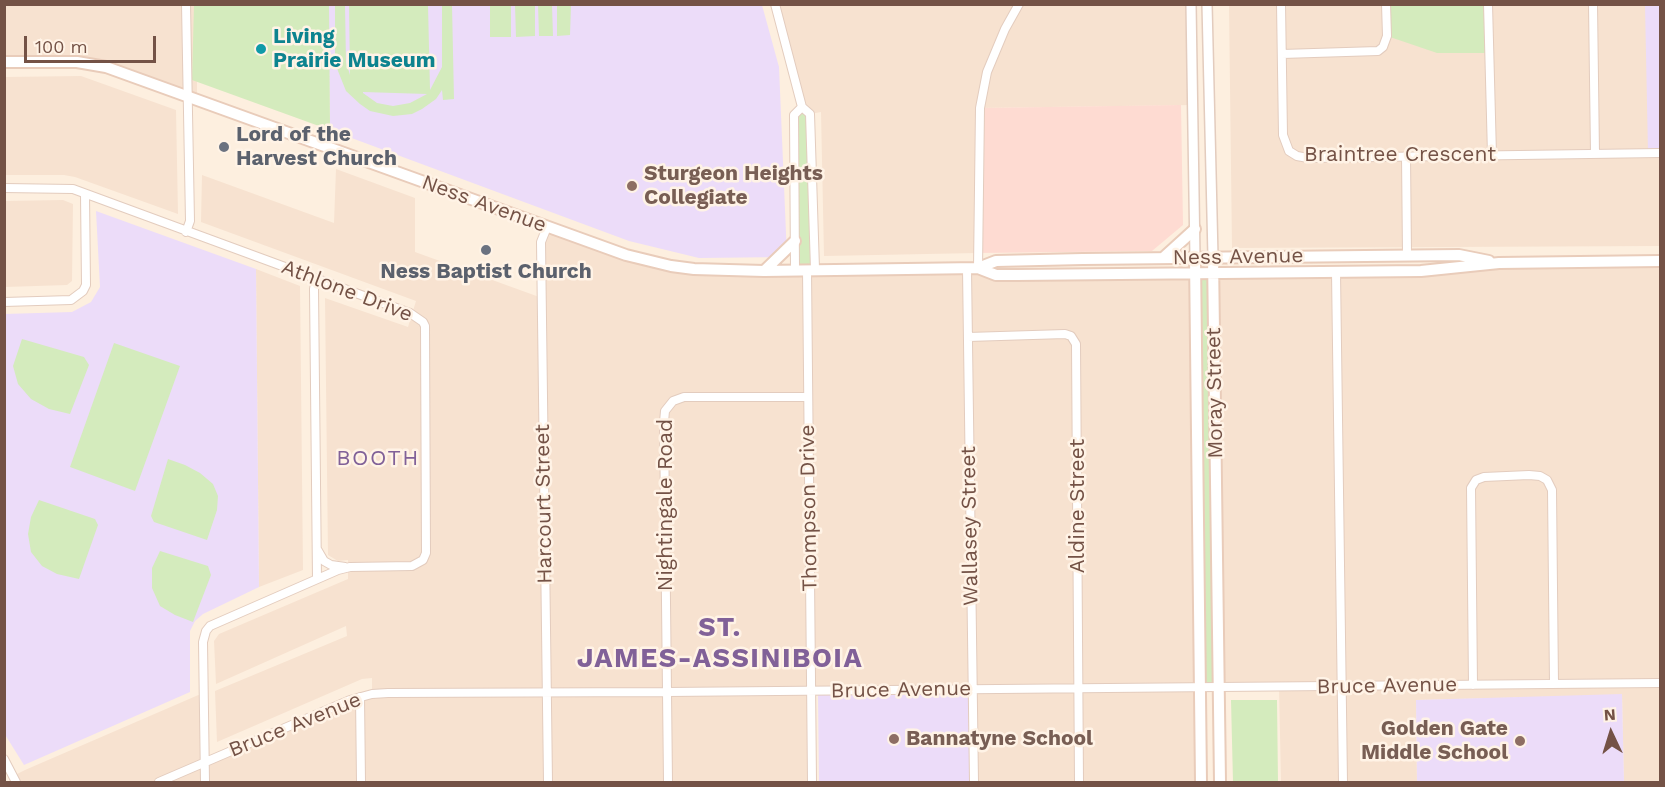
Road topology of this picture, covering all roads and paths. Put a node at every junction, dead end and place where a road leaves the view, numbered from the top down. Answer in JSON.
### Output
{"nodes":[{"id":1,"x":186,"y":4,"type":"edge"},
{"id":2,"x":775,"y":4,"type":"edge"},
{"id":3,"x":1019,"y":4,"type":"edge"},
{"id":4,"x":1191,"y":4,"type":"edge"},
{"id":5,"x":1207,"y":4,"type":"edge"},
{"id":6,"x":1281,"y":4,"type":"edge"},
{"id":7,"x":1386,"y":4,"type":"edge"},
{"id":8,"x":1488,"y":4,"type":"edge"},
{"id":9,"x":1593,"y":4,"type":"edge"},
{"id":10,"x":1282,"y":54,"type":"junction"},
{"id":11,"x":4,"y":62,"type":"edge"},
{"id":12,"x":188,"y":96,"type":"junction"},
{"id":13,"x":802,"y":107,"type":"junction"},
{"id":14,"x":1660,"y":153,"type":"edge"},
{"id":15,"x":1595,"y":154,"type":"junction"},
{"id":16,"x":1492,"y":155,"type":"junction"},
{"id":17,"x":1406,"y":156,"type":"junction"},
{"id":18,"x":4,"y":188,"type":"edge"},
{"id":19,"x":85,"y":194,"type":"junction"},
{"id":20,"x":547,"y":227,"type":"junction"},
{"id":21,"x":1195,"y":229,"type":"junction"},
{"id":22,"x":186,"y":232,"type":"junction"},
{"id":23,"x":795,"y":241,"type":"junction"},
{"id":24,"x":1407,"y":255,"type":"junction"},
{"id":25,"x":1213,"y":257,"type":"junction"},
{"id":26,"x":1163,"y":258,"type":"junction"},
{"id":27,"x":1195,"y":258,"type":"junction"},
{"id":28,"x":1660,"y":261,"type":"edge"},
{"id":29,"x":1499,"y":263,"type":"junction"},
{"id":30,"x":973,"y":268,"type":"junction"},
{"id":31,"x":811,"y":269,"type":"junction"},
{"id":32,"x":764,"y":270,"type":"junction"},
{"id":33,"x":795,"y":270,"type":"junction"},
{"id":34,"x":1336,"y":272,"type":"junction"},
{"id":35,"x":1194,"y":273,"type":"junction"},
{"id":36,"x":1214,"y":273,"type":"junction"},
{"id":37,"x":316,"y":279,"type":"junction"},
{"id":38,"x":4,"y":302,"type":"edge"},
{"id":39,"x":968,"y":336,"type":"junction"},
{"id":40,"x":808,"y":397,"type":"junction"},
{"id":41,"x":316,"y":547,"type":"junction"},
{"id":42,"x":350,"y":567,"type":"junction"},
{"id":43,"x":316,"y":579,"type":"junction"},
{"id":44,"x":1660,"y":683,"type":"edge"},
{"id":45,"x":1554,"y":684,"type":"junction"},
{"id":46,"x":1473,"y":685,"type":"junction"},
{"id":47,"x":1341,"y":686,"type":"junction"},
{"id":48,"x":1200,"y":687,"type":"junction"},
{"id":49,"x":1220,"y":688,"type":"junction"},
{"id":50,"x":972,"y":689,"type":"junction"},
{"id":51,"x":1078,"y":689,"type":"junction"},
{"id":52,"x":811,"y":691,"type":"junction"},
{"id":53,"x":667,"y":692,"type":"junction"},
{"id":54,"x":547,"y":693,"type":"junction"},
{"id":55,"x":360,"y":697,"type":"junction"},
{"id":56,"x":4,"y":759,"type":"edge"},
{"id":57,"x":204,"y":763,"type":"junction"},
{"id":58,"x":16,"y":783,"type":"edge"},
{"id":59,"x":159,"y":783,"type":"edge"},
{"id":60,"x":205,"y":783,"type":"edge"},
{"id":61,"x":361,"y":783,"type":"edge"},
{"id":62,"x":548,"y":783,"type":"edge"},
{"id":63,"x":668,"y":783,"type":"edge"},
{"id":64,"x":812,"y":783,"type":"edge"},
{"id":65,"x":974,"y":783,"type":"edge"},
{"id":66,"x":1079,"y":783,"type":"edge"},
{"id":67,"x":1201,"y":783,"type":"edge"},
{"id":68,"x":1220,"y":783,"type":"edge"},
{"id":69,"x":1343,"y":783,"type":"edge"}],
"edges":[{"from":1,"to":12,"type":"street"},
{"from":2,"to":13,"type":"street","name":"Thompson Drive"},
{"from":3,"to":30,"type":"street","name":"Wallasey Street"},
{"from":4,"to":21,"type":"street","name":"Moray Street"},
{"from":5,"to":25,"type":"street","name":"Moray Street"},
{"from":6,"to":10,"type":"street","name":"Braintree Crescent"},
{"from":7,"to":10,"type":"street"},
{"from":8,"to":16,"type":"street"},
{"from":9,"to":15,"type":"street"},
{"from":10,"to":17,"type":"street","name":"Braintree Crescent"},
{"from":11,"to":12,"type":"main road","name":"Ness Avenue"},
{"from":12,"to":20,"type":"main road","name":"Ness Avenue"},
{"from":12,"to":22,"type":"street"},
{"from":13,"to":23,"type":"street"},
{"from":13,"to":31,"type":"street","name":"Thompson Drive"},
{"from":14,"to":15,"type":"street","name":"Braintree Crescent"},
{"from":15,"to":16,"type":"street","name":"Braintree Crescent"},
{"from":16,"to":17,"type":"street","name":"Braintree Crescent"},
{"from":17,"to":24,"type":"street"},
{"from":18,"to":19,"type":"street","name":"Athlone Drive"},
{"from":19,"to":22,"type":"street","name":"Athlone Drive"},
{"from":19,"to":38,"type":"street"},
{"from":20,"to":32,"type":"main road","name":"Ness Avenue"},
{"from":20,"to":54,"type":"street","name":"Harcourt Street"},
{"from":21,"to":26,"type":"main road"},
{"from":21,"to":27,"type":"street","name":"Moray Street"},
{"from":22,"to":37,"type":"street","name":"Athlone Drive"},
{"from":23,"to":32,"type":"main road"},
{"from":23,"to":33,"type":"street"},
{"from":24,"to":25,"type":"main road","name":"Ness Avenue"},
{"from":24,"to":29,"type":"main road","name":"Ness Avenue"},
{"from":25,"to":27,"type":"main road","name":"Ness Avenue"},
{"from":25,"to":36,"type":"main road","name":"Moray Street"},
{"from":26,"to":27,"type":"main road","name":"Ness Avenue"},
{"from":26,"to":30,"type":"main road","name":"Ness Avenue"},
{"from":27,"to":35,"type":"main road","name":"Moray Street"},
{"from":28,"to":29,"type":"main road","name":"Ness Avenue"},
{"from":29,"to":34,"type":"main road","name":"Ness Avenue"},
{"from":30,"to":31,"type":"main road","name":"Ness Avenue"},
{"from":30,"to":35,"type":"main road","name":"Ness Avenue"},
{"from":30,"to":39,"type":"street","name":"Wallasey Street"},
{"from":31,"to":33,"type":"main road","name":"Ness Avenue"},
{"from":31,"to":40,"type":"street","name":"Thompson Drive"},
{"from":32,"to":33,"type":"main road","name":"Ness Avenue"},
{"from":34,"to":36,"type":"main road","name":"Ness Avenue"},
{"from":34,"to":47,"type":"street"},
{"from":35,"to":36,"type":"main road","name":"Ness Avenue"},
{"from":35,"to":48,"type":"main road","name":"Moray Street"},
{"from":36,"to":49,"type":"main road","name":"Moray Street"},
{"from":37,"to":41,"type":"street"},
{"from":37,"to":42,"type":"street","name":"Athlone Drive"},
{"from":39,"to":50,"type":"street","name":"Wallasey Street"},
{"from":39,"to":51,"type":"street","name":"Aldine Street"},
{"from":40,"to":52,"type":"street","name":"Thompson Drive"},
{"from":40,"to":53,"type":"street","name":"Nightingale Road"},
{"from":41,"to":42,"type":"street","name":"Athlone Drive"},
{"from":41,"to":43,"type":"street"},
{"from":42,"to":43,"type":"street","name":"Athlone Drive"},
{"from":43,"to":57,"type":"street","name":"Athlone Drive"},
{"from":44,"to":45,"type":"street","name":"Bruce Avenue"},
{"from":45,"to":46,"type":"street","name":"Bruce Avenue"},
{"from":45,"to":46,"type":"street"},
{"from":46,"to":47,"type":"street","name":"Bruce Avenue"},
{"from":47,"to":49,"type":"street","name":"Bruce Avenue"},
{"from":47,"to":69,"type":"street"},
{"from":48,"to":49,"type":"street","name":"Bruce Avenue"},
{"from":48,"to":51,"type":"street","name":"Bruce Avenue"},
{"from":48,"to":67,"type":"main road","name":"Moray Street"},
{"from":49,"to":68,"type":"main road","name":"Moray Street"},
{"from":50,"to":51,"type":"street","name":"Bruce Avenue"},
{"from":50,"to":52,"type":"street","name":"Bruce Avenue"},
{"from":50,"to":65,"type":"street","name":"Wallasey Street"},
{"from":51,"to":66,"type":"street","name":"Aldine Street"},
{"from":52,"to":53,"type":"street","name":"Bruce Avenue"},
{"from":52,"to":64,"type":"street","name":"Thompson Drive"},
{"from":53,"to":54,"type":"street","name":"Bruce Avenue"},
{"from":53,"to":63,"type":"street","name":"Nightingale Road"},
{"from":54,"to":55,"type":"street","name":"Bruce Avenue"},
{"from":54,"to":62,"type":"street","name":"Harcourt Street"},
{"from":55,"to":57,"type":"street","name":"Bruce Avenue"},
{"from":55,"to":61,"type":"street"},
{"from":56,"to":58,"type":"street"},
{"from":57,"to":59,"type":"street","name":"Bruce Avenue"},
{"from":57,"to":60,"type":"street","name":"Athlone Drive"}]}
